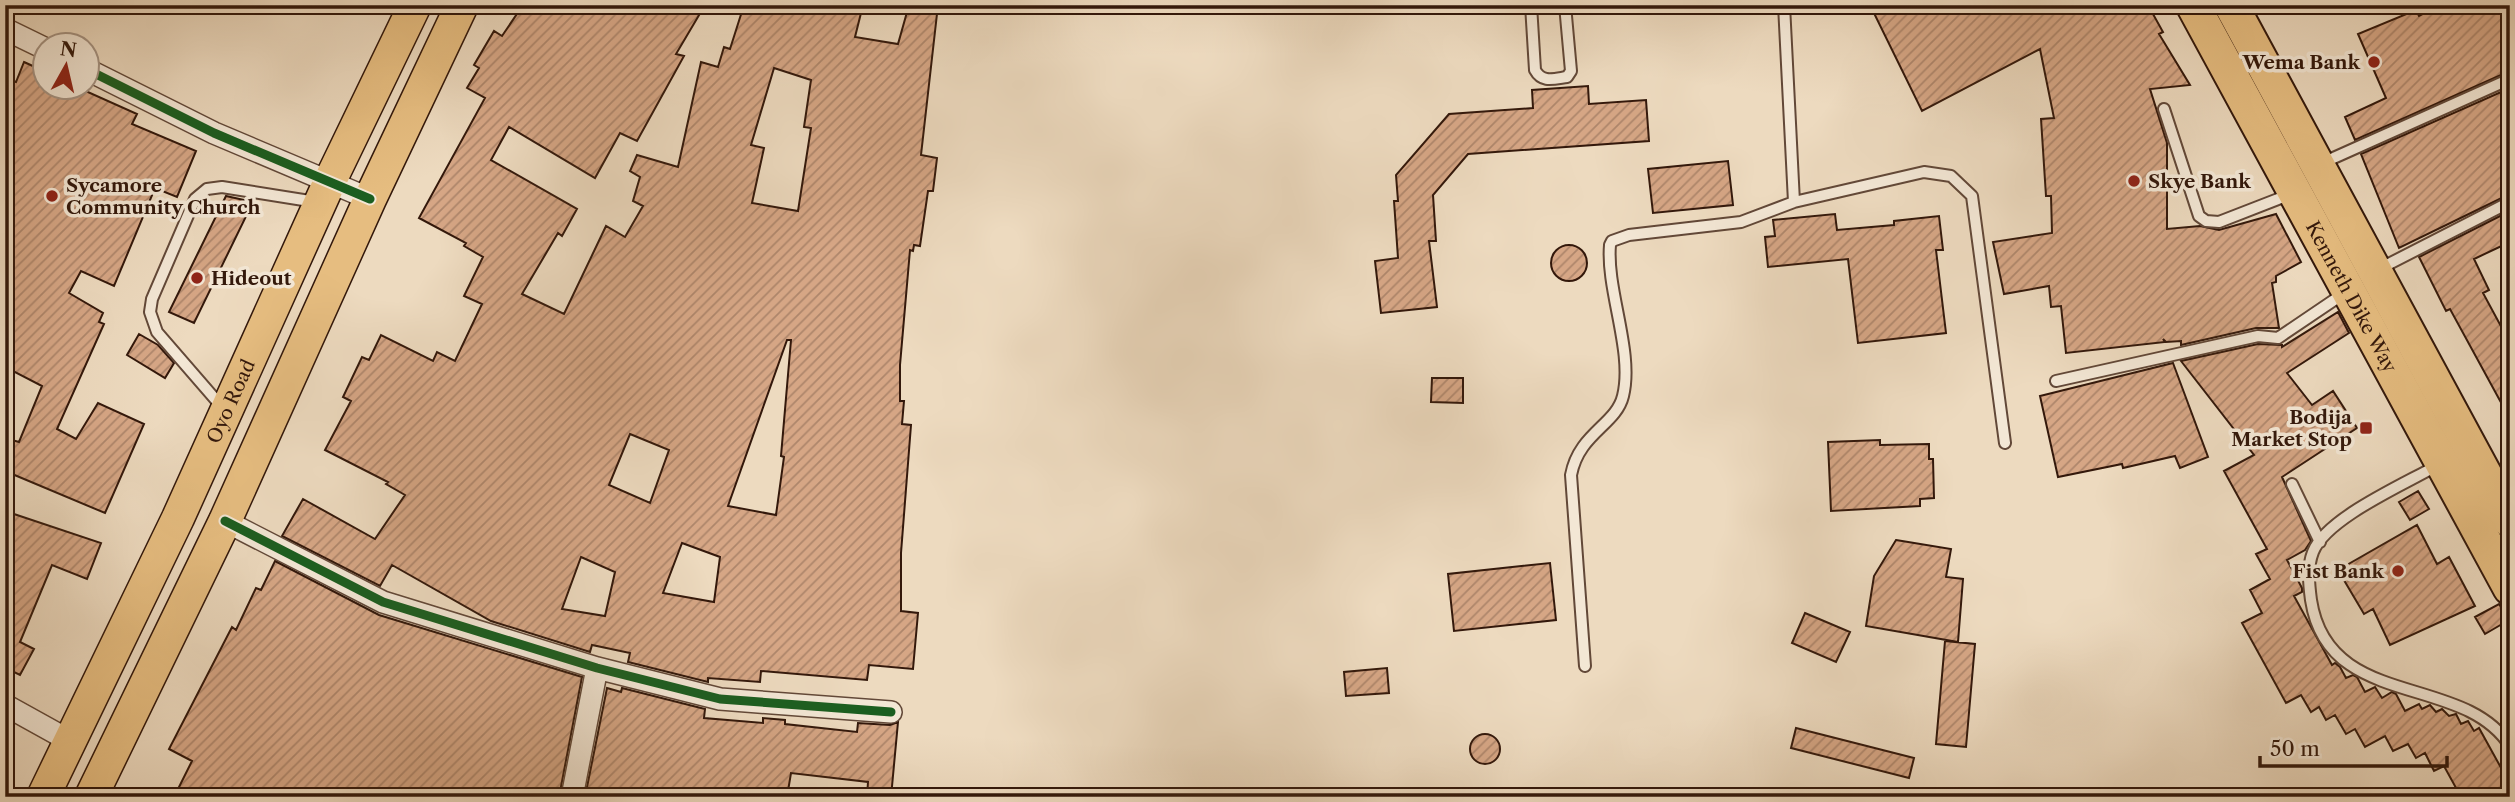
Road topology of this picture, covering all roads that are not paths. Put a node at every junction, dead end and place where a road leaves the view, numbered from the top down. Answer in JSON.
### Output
{"nodes":[{"id":1,"x":415,"y":5,"type":"edge"},
{"id":2,"x":462,"y":5,"type":"edge"},
{"id":3,"x":1531,"y":5,"type":"edge"},
{"id":4,"x":1565,"y":5,"type":"edge"},
{"id":5,"x":1784,"y":5,"type":"edge"},
{"id":6,"x":2193,"y":5,"type":"edge"},
{"id":7,"x":2231,"y":5,"type":"edge"},
{"id":8,"x":2332,"y":5,"type":"edge"},
{"id":9,"x":2345,"y":5,"type":"edge"},
{"id":10,"x":5,"y":29,"type":"edge"},
{"id":11,"x":32,"y":42,"type":"edge"},
{"id":12,"x":102,"y":77,"type":"edge"},
{"id":13,"x":2510,"y":79,"type":"edge"},
{"id":14,"x":2164,"y":109,"type":"dead end"},
{"id":15,"x":2317,"y":165,"type":"junction"},
{"id":16,"x":326,"y":192,"type":"junction"},
{"id":17,"x":2294,"y":193,"type":"junction"},
{"id":18,"x":370,"y":199,"type":"junction"},
{"id":19,"x":1794,"y":202,"type":"junction"},
{"id":20,"x":2510,"y":202,"type":"edge"},
{"id":21,"x":2374,"y":271,"type":"junction"},
{"id":22,"x":2348,"y":291,"type":"junction"},
{"id":23,"x":2056,"y":381,"type":"dead end"},
{"id":24,"x":225,"y":411,"type":"junction"},
{"id":25,"x":2005,"y":443,"type":"dead end"},
{"id":26,"x":2440,"y":464,"type":"junction"},
{"id":27,"x":2292,"y":484,"type":"dead end"},
{"id":28,"x":2493,"y":492,"type":"junction"},
{"id":29,"x":2464,"y":508,"type":"junction"},
{"id":30,"x":225,"y":521,"type":"junction"},
{"id":31,"x":2510,"y":521,"type":"edge"},
{"id":32,"x":2320,"y":542,"type":"junction"},
{"id":33,"x":2510,"y":588,"type":"edge"},
{"id":34,"x":1584,"y":666,"type":"dead end"},
{"id":35,"x":597,"y":668,"type":"junction"},
{"id":36,"x":5,"y":705,"type":"edge"},
{"id":37,"x":891,"y":712,"type":"dead end"},
{"id":38,"x":70,"y":741,"type":"junction"},
{"id":39,"x":2510,"y":746,"type":"edge"},
{"id":40,"x":43,"y":797,"type":"edge"},
{"id":41,"x":91,"y":797,"type":"edge"},
{"id":42,"x":572,"y":797,"type":"edge"}],
"edges":[{"from":1,"to":16,"type":"main road","name":"Oyo Road"},
{"from":2,"to":18,"type":"main road"},
{"from":3,"to":4,"type":"lane"},
{"from":5,"to":19,"type":"lane"},
{"from":6,"to":17,"type":"highway","name":"Kenneth Dike Way"},
{"from":7,"to":15,"type":"highway","name":"Kenneth Dike Way"},
{"from":8,"to":9,"type":"lane"},
{"from":10,"to":11,"type":"street"},
{"from":12,"to":16,"type":"street"},
{"from":13,"to":15,"type":"lane"},
{"from":14,"to":17,"type":"lane"},
{"from":15,"to":21,"type":"highway","name":"Kenneth Dike Way"},
{"from":16,"to":18,"type":"street"},
{"from":16,"to":24,"type":"main road","name":"Oyo Road"},
{"from":16,"to":24,"type":"lane"},
{"from":17,"to":22,"type":"highway","name":"Kenneth Dike Way"},
{"from":18,"to":30,"type":"main road"},
{"from":19,"to":25,"type":"lane"},
{"from":19,"to":34,"type":"lane"},
{"from":20,"to":21,"type":"lane"},
{"from":21,"to":28,"type":"highway","name":"Kenneth Dike Way"},
{"from":22,"to":23,"type":"lane"},
{"from":22,"to":26,"type":"highway","name":"Kenneth Dike Way"},
{"from":24,"to":38,"type":"main road","name":"Oyo Road"},
{"from":26,"to":29,"type":"highway","name":"Kenneth Dike Way"},
{"from":26,"to":32,"type":"lane"},
{"from":27,"to":32,"type":"lane"},
{"from":28,"to":29,"type":"street"},
{"from":28,"to":31,"type":"highway","name":"Kenneth Dike Way"},
{"from":29,"to":33,"type":"highway","name":"Kenneth Dike Way"},
{"from":30,"to":35,"type":"street"},
{"from":30,"to":41,"type":"main road"},
{"from":32,"to":39,"type":"lane"},
{"from":35,"to":37,"type":"street"},
{"from":35,"to":42,"type":"street"},
{"from":36,"to":38,"type":"street"},
{"from":38,"to":40,"type":"main road","name":"Oyo Road"}]}
